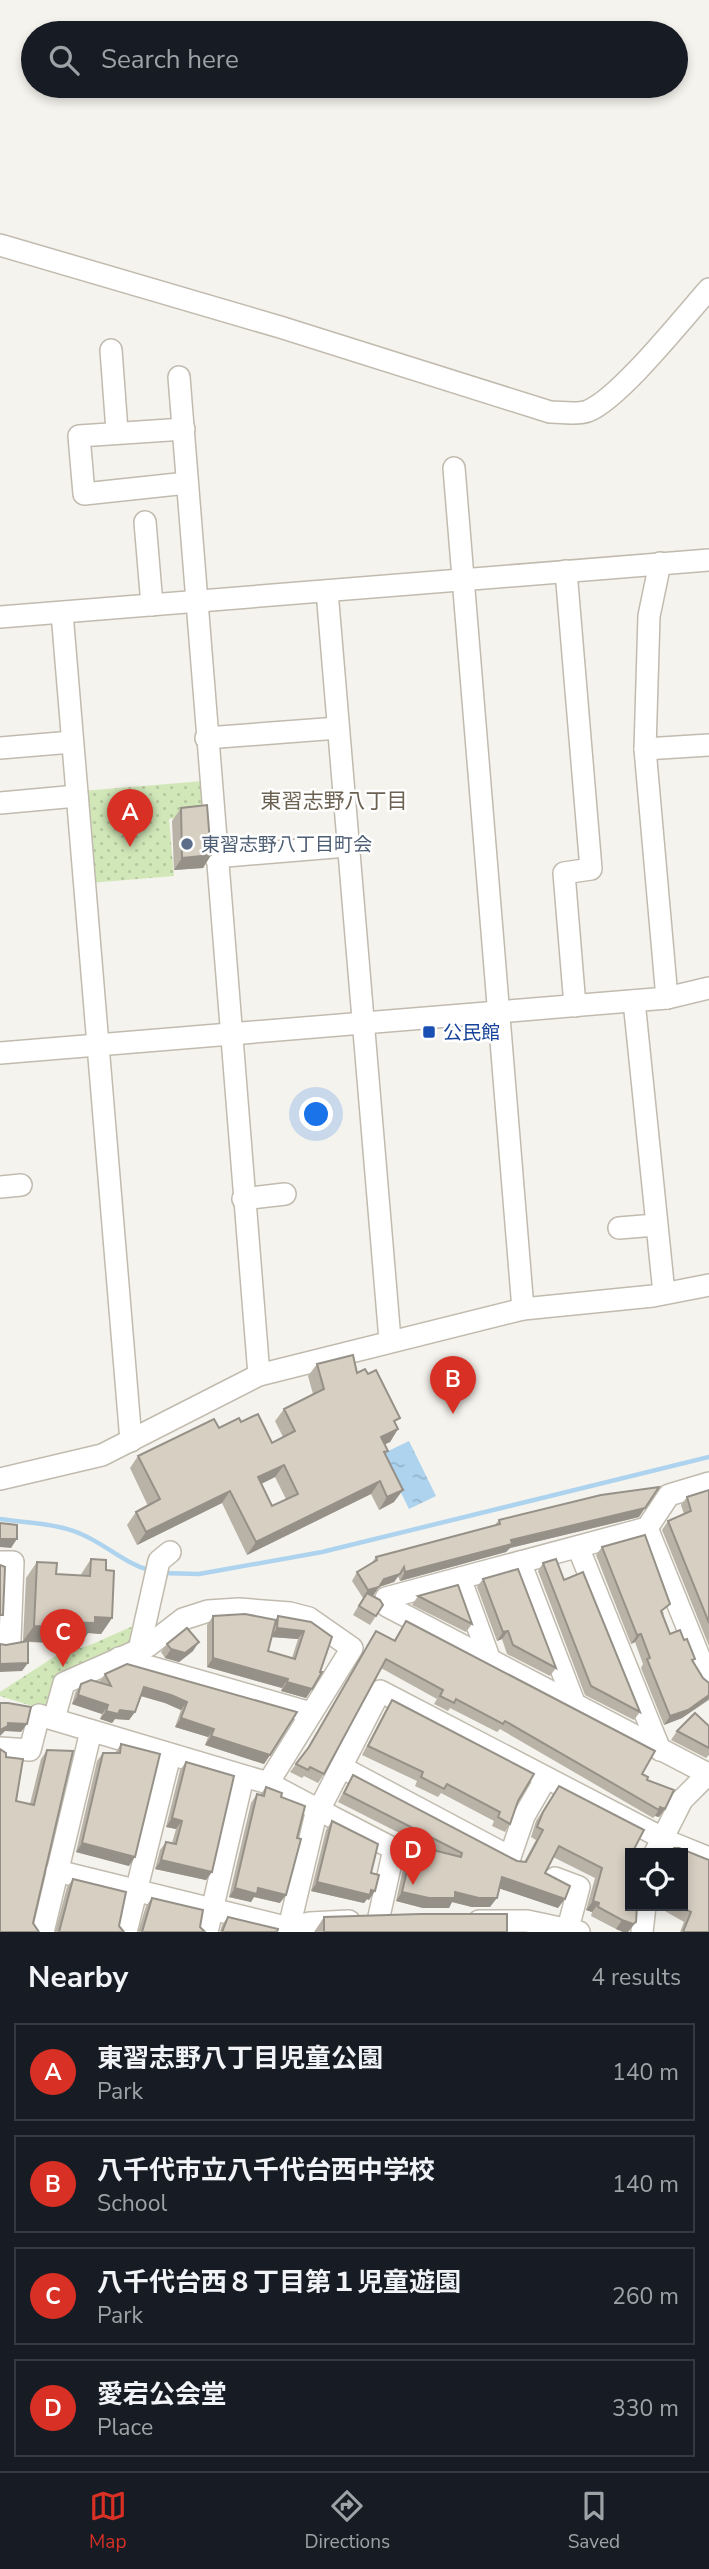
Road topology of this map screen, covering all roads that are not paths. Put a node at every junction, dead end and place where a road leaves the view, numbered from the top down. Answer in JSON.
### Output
{"nodes":[{"id":1,"x":0,"y":245,"type":"edge"},
{"id":2,"x":709,"y":289,"type":"edge"},
{"id":3,"x":111,"y":350,"type":"dead end"},
{"id":4,"x":179,"y":377,"type":"dead end"},
{"id":5,"x":184,"y":429,"type":"junction"},
{"id":6,"x":117,"y":431,"type":"junction"},
{"id":7,"x":454,"y":468,"type":"dead end"},
{"id":8,"x":187,"y":483,"type":"junction"},
{"id":9,"x":145,"y":522,"type":"dead end"},
{"id":10,"x":709,"y":560,"type":"edge"},
{"id":11,"x":660,"y":563,"type":"junction"},
{"id":12,"x":566,"y":571,"type":"junction"},
{"id":13,"x":463,"y":580,"type":"junction"},
{"id":14,"x":327,"y":591,"type":"junction"},
{"id":15,"x":195,"y":602,"type":"junction"},
{"id":16,"x":152,"y":605,"type":"junction"},
{"id":17,"x":62,"y":612,"type":"junction"},
{"id":18,"x":0,"y":617,"type":"edge"},
{"id":19,"x":338,"y":728,"type":"junction"},
{"id":20,"x":206,"y":738,"type":"junction"},
{"id":21,"x":72,"y":741,"type":"junction"},
{"id":22,"x":709,"y":745,"type":"edge"},
{"id":23,"x":0,"y":748,"type":"edge"},
{"id":24,"x":645,"y":749,"type":"junction"},
{"id":25,"x":77,"y":796,"type":"junction"},
{"id":26,"x":0,"y":803,"type":"edge"},
{"id":27,"x":347,"y":846,"type":"junction"},
{"id":28,"x":215,"y":857,"type":"junction"},
{"id":29,"x":709,"y":988,"type":"edge"},
{"id":30,"x":667,"y":998,"type":"junction"},
{"id":31,"x":634,"y":1001,"type":"junction"},
{"id":32,"x":575,"y":1006,"type":"junction"},
{"id":33,"x":499,"y":1012,"type":"junction"},
{"id":34,"x":361,"y":1023,"type":"junction"},
{"id":35,"x":230,"y":1035,"type":"junction"},
{"id":36,"x":97,"y":1046,"type":"junction"},
{"id":37,"x":0,"y":1053,"type":"edge"},
{"id":38,"x":285,"y":1194,"type":"dead end"},
{"id":39,"x":243,"y":1199,"type":"junction"},
{"id":40,"x":656,"y":1225,"type":"junction"},
{"id":41,"x":619,"y":1228,"type":"dead end"},
{"id":42,"x":709,"y":1286,"type":"edge"},
{"id":43,"x":664,"y":1293,"type":"junction"},
{"id":44,"x":709,"y":1293,"type":"edge"},
{"id":45,"x":523,"y":1310,"type":"junction"},
{"id":46,"x":390,"y":1340,"type":"junction"},
{"id":47,"x":259,"y":1375,"type":"junction"},
{"id":48,"x":131,"y":1441,"type":"junction"},
{"id":49,"x":0,"y":1479,"type":"edge"},
{"id":50,"x":709,"y":1483,"type":"edge"},
{"id":51,"x":647,"y":1528,"type":"junction"},
{"id":52,"x":578,"y":1547,"type":"junction"},
{"id":53,"x":0,"y":1562,"type":"edge"},
{"id":54,"x":520,"y":1562,"type":"junction"},
{"id":55,"x":161,"y":1566,"type":"dead end"},
{"id":56,"x":460,"y":1578,"type":"junction"},
{"id":57,"x":0,"y":1640,"type":"edge"},
{"id":58,"x":129,"y":1654,"type":"junction"},
{"id":59,"x":491,"y":1663,"type":"junction"},
{"id":60,"x":709,"y":1681,"type":"edge"},
{"id":61,"x":575,"y":1705,"type":"junction"},
{"id":62,"x":311,"y":1713,"type":"junction"},
{"id":63,"x":54,"y":1719,"type":"junction"},
{"id":64,"x":91,"y":1731,"type":"junction"},
{"id":65,"x":0,"y":1748,"type":"edge"},
{"id":66,"x":660,"y":1750,"type":"junction"},
{"id":67,"x":170,"y":1755,"type":"junction"},
{"id":68,"x":341,"y":1767,"type":"junction"},
{"id":69,"x":708,"y":1774,"type":"edge"},
{"id":70,"x":243,"y":1777,"type":"junction"},
{"id":71,"x":546,"y":1778,"type":"junction"},
{"id":72,"x":268,"y":1783,"type":"junction"},
{"id":73,"x":318,"y":1810,"type":"junction"},
{"id":74,"x":659,"y":1846,"type":"edge"},
{"id":75,"x":709,"y":1858,"type":"edge"},
{"id":76,"x":57,"y":1871,"type":"junction"},
{"id":77,"x":555,"y":1878,"type":"edge"},
{"id":78,"x":136,"y":1891,"type":"junction"},
{"id":79,"x":212,"y":1909,"type":"junction"},
{"id":80,"x":644,"y":1911,"type":"edge"},
{"id":81,"x":378,"y":1921,"type":"junction"},
{"id":82,"x":405,"y":1921,"type":"edge"},
{"id":83,"x":459,"y":1921,"type":"edge"},
{"id":84,"x":289,"y":1930,"type":"edge"},
{"id":85,"x":571,"y":1931,"type":"edge"},
{"id":86,"x":43,"y":1932,"type":"edge"},
{"id":87,"x":126,"y":1932,"type":"edge"},
{"id":88,"x":207,"y":1932,"type":"edge"},
{"id":89,"x":642,"y":1932,"type":"edge"}],
"edges":[{"from":1,"to":2,"type":"street"},
{"from":3,"to":6,"type":"street"},
{"from":4,"to":5,"type":"street"},
{"from":5,"to":6,"type":"street"},
{"from":5,"to":8,"type":"street"},
{"from":6,"to":8,"type":"street"},
{"from":7,"to":13,"type":"street"},
{"from":8,"to":15,"type":"street"},
{"from":9,"to":16,"type":"street"},
{"from":10,"to":11,"type":"street"},
{"from":11,"to":12,"type":"street"},
{"from":11,"to":24,"type":"street"},
{"from":12,"to":13,"type":"street"},
{"from":12,"to":32,"type":"street"},
{"from":13,"to":14,"type":"street"},
{"from":13,"to":33,"type":"street"},
{"from":14,"to":15,"type":"street"},
{"from":14,"to":19,"type":"street"},
{"from":15,"to":16,"type":"street"},
{"from":15,"to":20,"type":"street"},
{"from":16,"to":17,"type":"street"},
{"from":17,"to":18,"type":"street"},
{"from":17,"to":21,"type":"street"},
{"from":19,"to":20,"type":"street"},
{"from":19,"to":27,"type":"street"},
{"from":20,"to":28,"type":"street"},
{"from":21,"to":23,"type":"street"},
{"from":21,"to":25,"type":"street"},
{"from":22,"to":24,"type":"street"},
{"from":24,"to":30,"type":"street"},
{"from":25,"to":26,"type":"street"},
{"from":25,"to":36,"type":"street"},
{"from":27,"to":28,"type":"street"},
{"from":27,"to":34,"type":"street"},
{"from":28,"to":35,"type":"street"},
{"from":29,"to":30,"type":"street"},
{"from":30,"to":31,"type":"street"},
{"from":31,"to":32,"type":"street"},
{"from":31,"to":40,"type":"street"},
{"from":32,"to":33,"type":"street"},
{"from":33,"to":34,"type":"street"},
{"from":33,"to":45,"type":"street"},
{"from":34,"to":35,"type":"street"},
{"from":34,"to":46,"type":"street"},
{"from":35,"to":36,"type":"street"},
{"from":35,"to":39,"type":"street"},
{"from":36,"to":37,"type":"street"},
{"from":36,"to":48,"type":"street"},
{"from":38,"to":39,"type":"street"},
{"from":39,"to":47,"type":"street"},
{"from":40,"to":41,"type":"street"},
{"from":40,"to":43,"type":"street"},
{"from":42,"to":43,"type":"street"},
{"from":42,"to":44,"type":"street"},
{"from":43,"to":45,"type":"street"},
{"from":45,"to":46,"type":"street"},
{"from":46,"to":47,"type":"street"},
{"from":47,"to":48,"type":"street"},
{"from":48,"to":49,"type":"street"},
{"from":50,"to":51,"type":"street"},
{"from":51,"to":52,"type":"street"},
{"from":51,"to":60,"type":"street"},
{"from":52,"to":54,"type":"street"},
{"from":52,"to":66,"type":"street"},
{"from":53,"to":57,"type":"street"},
{"from":54,"to":56,"type":"street"},
{"from":54,"to":61,"type":"street"},
{"from":55,"to":58,"type":"street"},
{"from":56,"to":59,"type":"street"},
{"from":56,"to":59,"type":"street"},
{"from":58,"to":62,"type":"street"},
{"from":58,"to":62,"type":"street"},
{"from":58,"to":63,"type":"street"},
{"from":59,"to":61,"type":"street"},
{"from":61,"to":66,"type":"street"},
{"from":62,"to":72,"type":"street"},
{"from":63,"to":64,"type":"street"},
{"from":63,"to":65,"type":"street"},
{"from":64,"to":67,"type":"street"},
{"from":64,"to":76,"type":"street"},
{"from":66,"to":69,"type":"street"},
{"from":67,"to":70,"type":"street"},
{"from":67,"to":78,"type":"street"},
{"from":68,"to":71,"type":"street"},
{"from":68,"to":71,"type":"street"},
{"from":68,"to":73,"type":"street"},
{"from":69,"to":74,"type":"street"},
{"from":70,"to":72,"type":"street"},
{"from":70,"to":79,"type":"street"},
{"from":71,"to":74,"type":"street"},
{"from":72,"to":73,"type":"street"},
{"from":73,"to":81,"type":"street"},
{"from":73,"to":84,"type":"street"},
{"from":74,"to":75,"type":"street"},
{"from":76,"to":78,"type":"street"},
{"from":76,"to":86,"type":"street"},
{"from":77,"to":85,"type":"street"},
{"from":78,"to":79,"type":"street"},
{"from":78,"to":87,"type":"street"},
{"from":79,"to":84,"type":"street"},
{"from":79,"to":88,"type":"street"},
{"from":80,"to":89,"type":"street"},
{"from":81,"to":82,"type":"street"},
{"from":81,"to":84,"type":"street"},
{"from":83,"to":85,"type":"street"}]}
